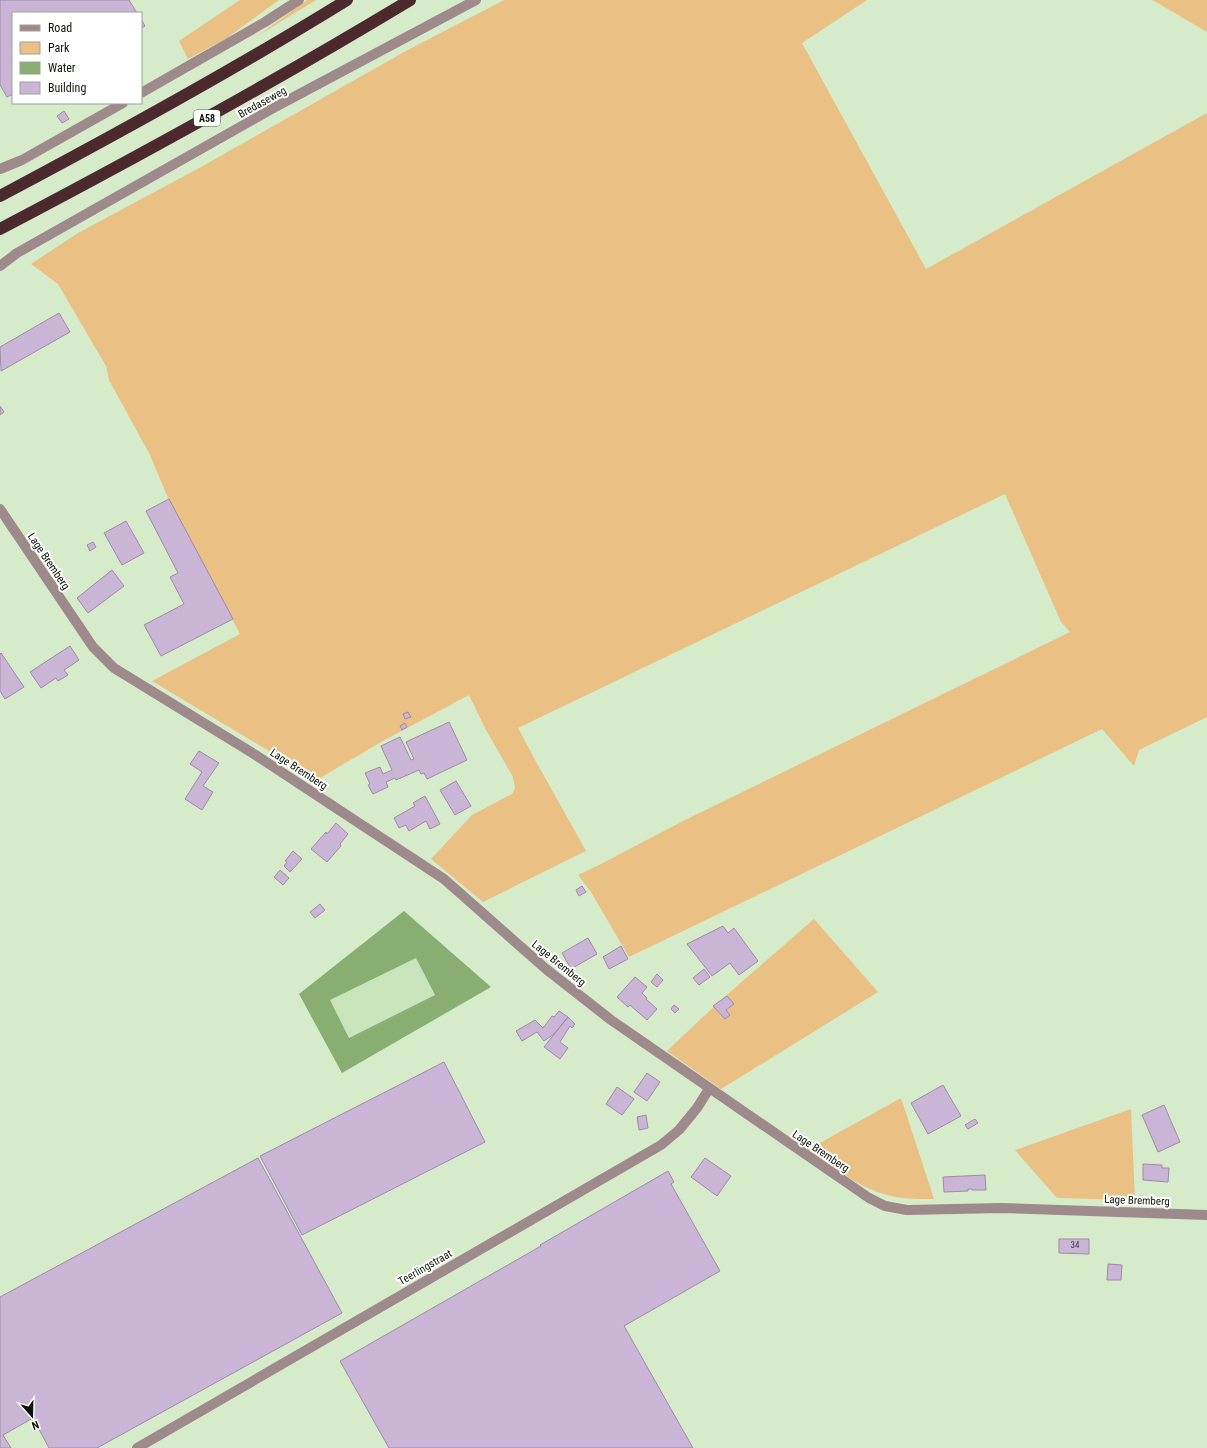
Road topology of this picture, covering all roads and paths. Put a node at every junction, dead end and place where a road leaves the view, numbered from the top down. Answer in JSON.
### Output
{"nodes":[{"id":1,"x":299,"y":0,"type":"edge"},
{"id":2,"x":347,"y":0,"type":"edge"},
{"id":3,"x":410,"y":0,"type":"edge"},
{"id":4,"x":476,"y":0,"type":"edge"},
{"id":5,"x":142,"y":92,"type":"edge"},
{"id":6,"x":121,"y":104,"type":"edge"},
{"id":7,"x":0,"y":169,"type":"edge"},
{"id":8,"x":0,"y":196,"type":"edge"},
{"id":9,"x":0,"y":229,"type":"edge"},
{"id":10,"x":0,"y":266,"type":"edge"},
{"id":11,"x":0,"y":509,"type":"edge"},
{"id":12,"x":709,"y":1089,"type":"junction"},
{"id":13,"x":1207,"y":1215,"type":"edge"},
{"id":14,"x":137,"y":1448,"type":"edge"}],
"edges":[{"from":1,"to":5,"type":"street"},
{"from":2,"to":8,"type":"highway"},
{"from":3,"to":9,"type":"highway","number":"A58"},
{"from":4,"to":10,"type":"street","name":"Bredaseweg"},
{"from":6,"to":7,"type":"street"},
{"from":11,"to":12,"type":"street","name":"Lage Bremberg"},
{"from":12,"to":13,"type":"street","name":"Lage Bremberg"},
{"from":12,"to":14,"type":"street","name":"Teerlingstraat"}]}
